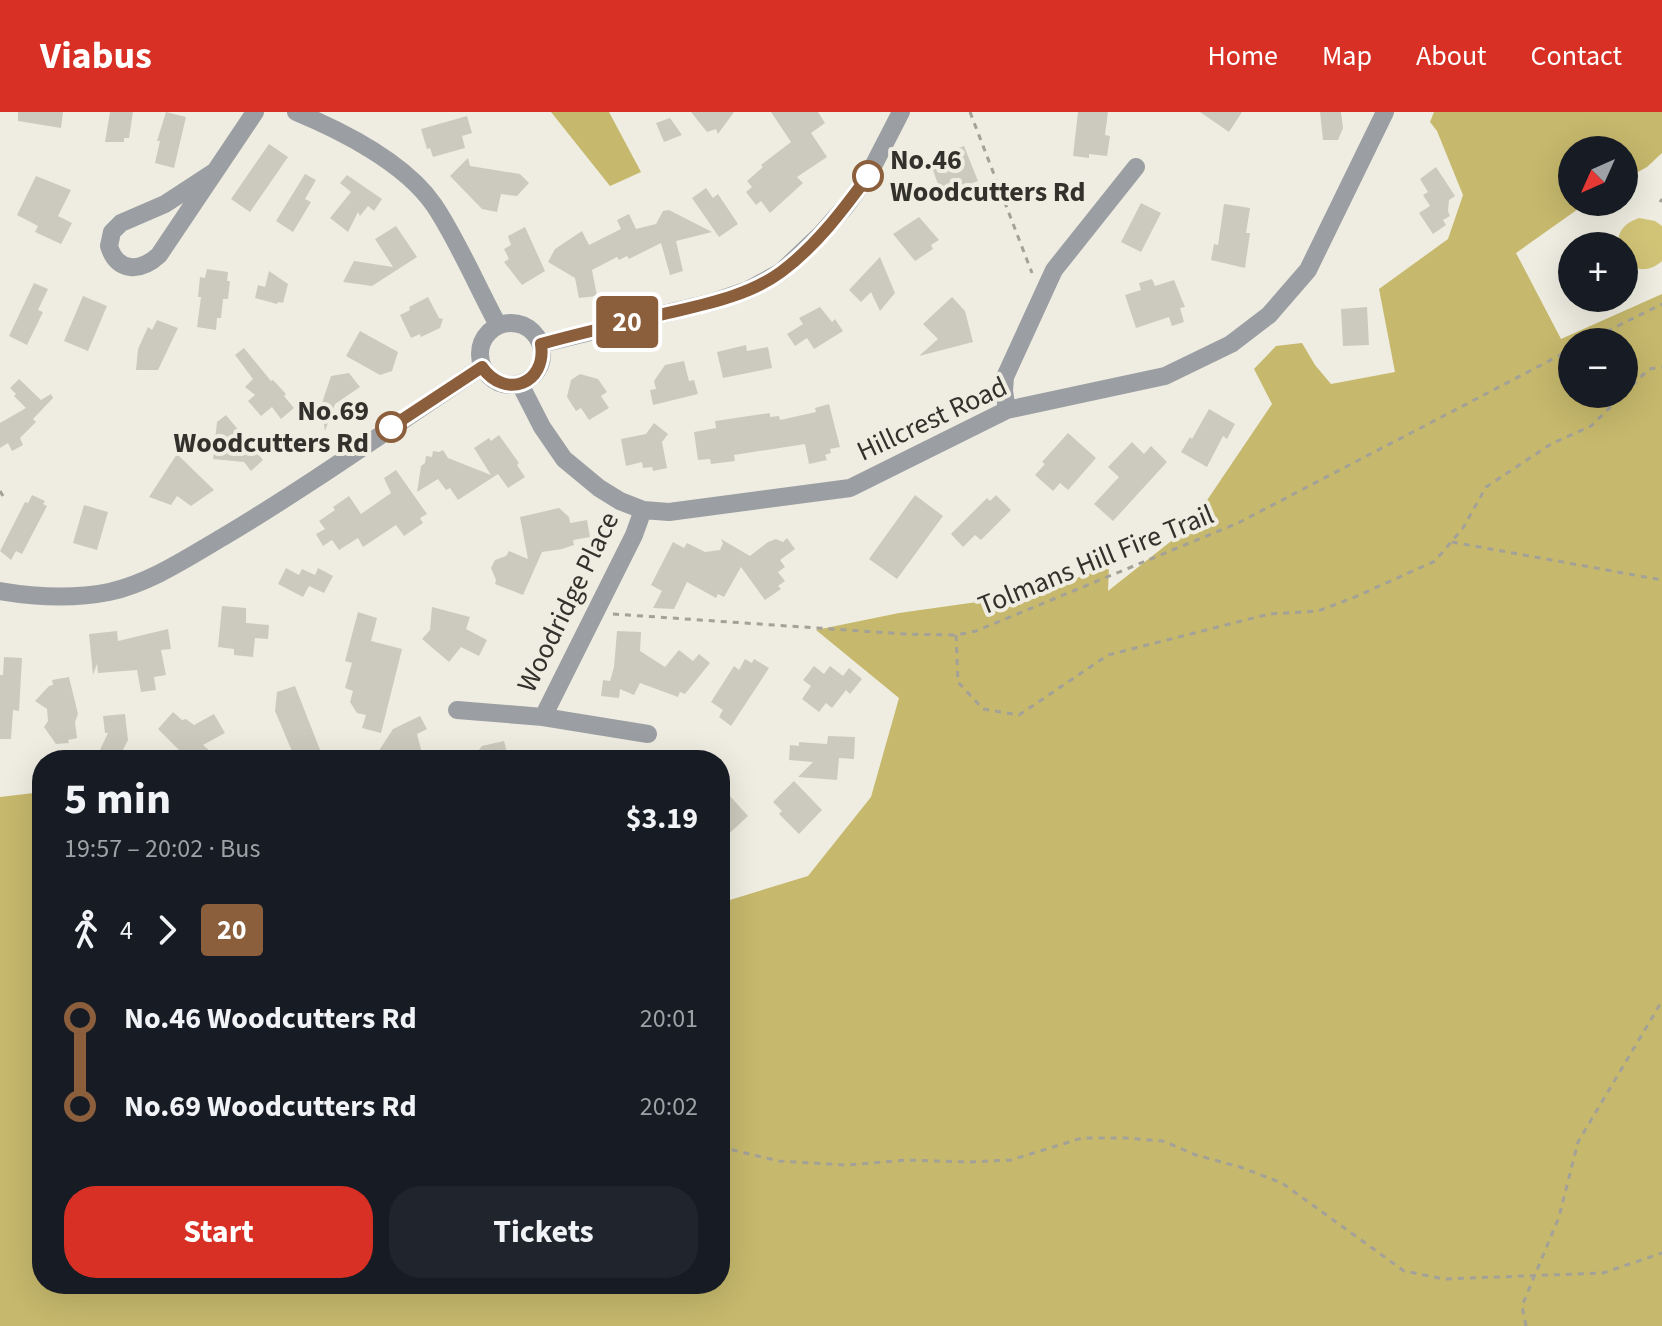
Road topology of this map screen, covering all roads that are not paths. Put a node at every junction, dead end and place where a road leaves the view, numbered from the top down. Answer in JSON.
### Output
{"nodes":[{"id":1,"x":255,"y":112,"type":"edge"},
{"id":2,"x":296,"y":112,"type":"edge"},
{"id":3,"x":901,"y":112,"type":"edge"},
{"id":4,"x":1385,"y":112,"type":"edge"},
{"id":5,"x":1136,"y":167,"type":"dead end"},
{"id":6,"x":214,"y":172,"type":"junction"},
{"id":7,"x":498,"y":325,"type":"junction"},
{"id":8,"x":541,"y":344,"type":"junction"},
{"id":9,"x":482,"y":367,"type":"junction"},
{"id":10,"x":520,"y":384,"type":"junction"},
{"id":11,"x":1007,"y":410,"type":"junction"},
{"id":12,"x":643,"y":510,"type":"junction"},
{"id":13,"x":0,"y":591,"type":"edge"},
{"id":14,"x":457,"y":710,"type":"dead end"},
{"id":15,"x":543,"y":717,"type":"junction"},
{"id":16,"x":648,"y":734,"type":"dead end"}],
"edges":[{"from":1,"to":6,"type":"street"},
{"from":2,"to":7,"type":"street"},
{"from":3,"to":8,"type":"street"},
{"from":4,"to":11,"type":"street","name":"Hillcrest Road"},
{"from":5,"to":11,"type":"street"},
{"from":6,"to":6,"type":"street"},
{"from":7,"to":8,"type":"street"},
{"from":7,"to":9,"type":"street"},
{"from":8,"to":10,"type":"street"},
{"from":9,"to":10,"type":"street"},
{"from":9,"to":13,"type":"street"},
{"from":10,"to":12,"type":"street","name":"Hillcrest Road"},
{"from":11,"to":12,"type":"street","name":"Hillcrest Road"},
{"from":12,"to":15,"type":"street","name":"Woodridge Place"},
{"from":14,"to":15,"type":"street","name":"Woodridge Place"},
{"from":15,"to":16,"type":"street","name":"Woodridge Place"}]}
